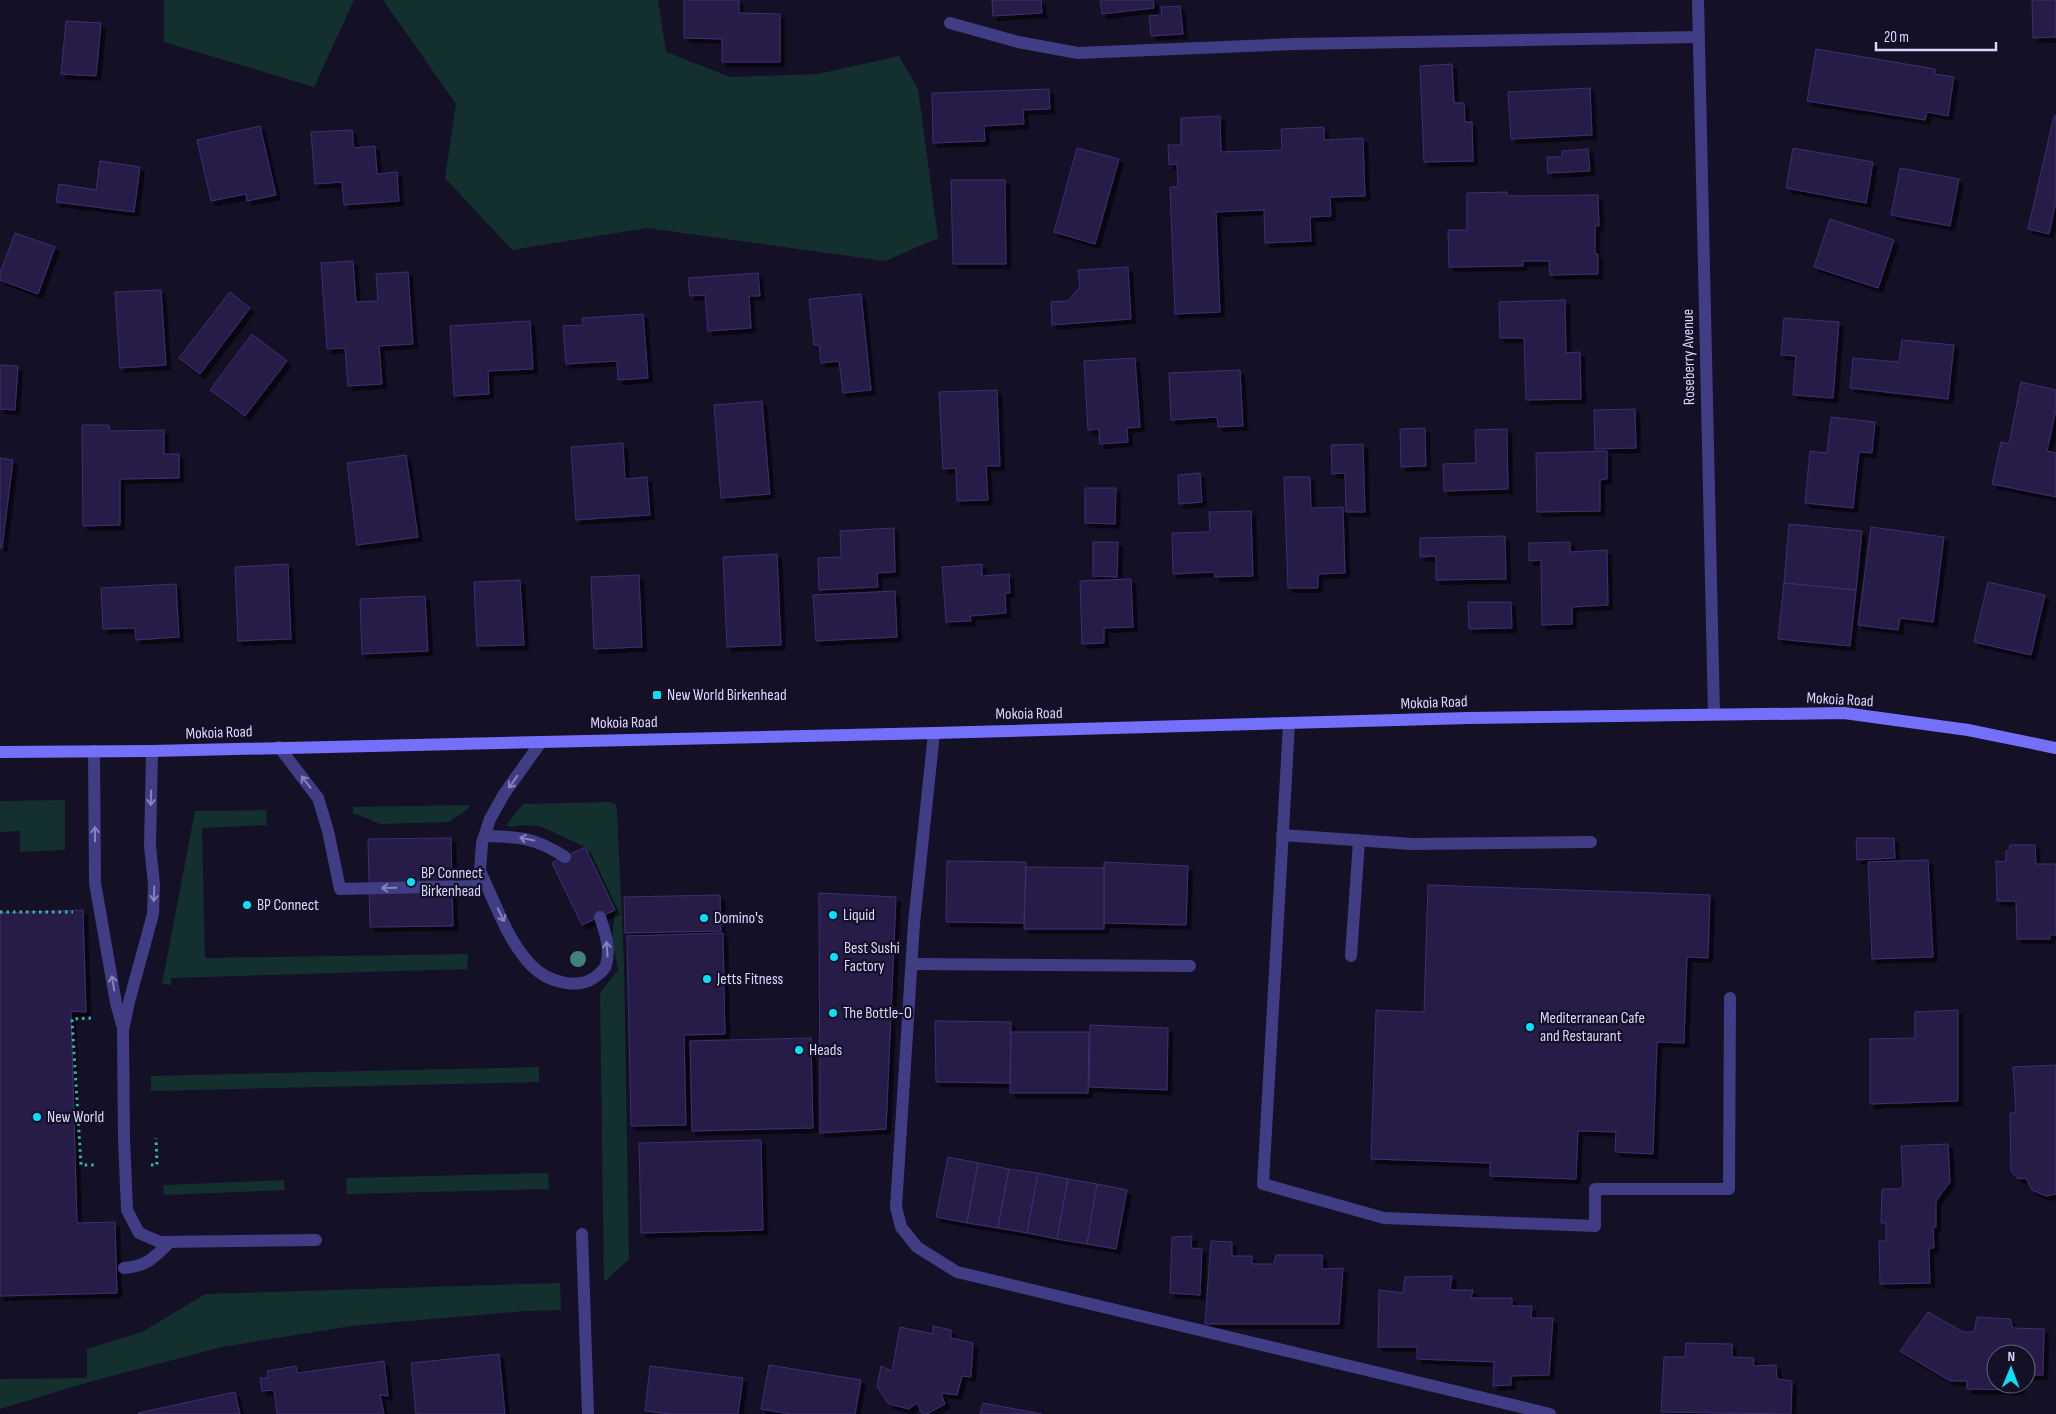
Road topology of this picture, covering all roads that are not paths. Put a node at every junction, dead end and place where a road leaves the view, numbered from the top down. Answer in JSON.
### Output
{"nodes":[{"id":1,"x":1698,"y":0,"type":"edge"},
{"id":2,"x":950,"y":24,"type":"dead end"},
{"id":3,"x":1699,"y":36,"type":"junction"},
{"id":4,"x":1714,"y":714,"type":"junction"},
{"id":5,"x":1289,"y":724,"type":"junction"},
{"id":6,"x":934,"y":733,"type":"junction"},
{"id":7,"x":541,"y":742,"type":"junction"},
{"id":8,"x":279,"y":747,"type":"junction"},
{"id":9,"x":2056,"y":748,"type":"edge"},
{"id":10,"x":94,"y":750,"type":"junction"},
{"id":11,"x":152,"y":751,"type":"junction"},
{"id":12,"x":0,"y":752,"type":"edge"},
{"id":13,"x":1282,"y":835,"type":"junction"},
{"id":14,"x":484,"y":836,"type":"junction"},
{"id":15,"x":1359,"y":841,"type":"junction"},
{"id":16,"x":1591,"y":842,"type":"dead end"},
{"id":17,"x":565,"y":857,"type":"dead end"},
{"id":18,"x":480,"y":871,"type":"junction"},
{"id":19,"x":600,"y":917,"type":"dead end"},
{"id":20,"x":1351,"y":956,"type":"dead end"},
{"id":21,"x":912,"y":964,"type":"junction"},
{"id":22,"x":1190,"y":966,"type":"dead end"},
{"id":23,"x":1730,"y":998,"type":"dead end"},
{"id":24,"x":123,"y":1030,"type":"junction"},
{"id":25,"x":582,"y":1234,"type":"dead end"},
{"id":26,"x":316,"y":1240,"type":"dead end"},
{"id":27,"x":170,"y":1242,"type":"junction"},
{"id":28,"x":124,"y":1268,"type":"dead end"},
{"id":29,"x":588,"y":1414,"type":"edge"},
{"id":30,"x":1550,"y":1414,"type":"edge"}],
"edges":[{"from":1,"to":3,"type":"street","name":"Roseberry Avenue"},
{"from":2,"to":3,"type":"street"},
{"from":3,"to":4,"type":"street","name":"Roseberry Avenue"},
{"from":4,"to":5,"type":"main road","name":"Mokoia Road"},
{"from":4,"to":9,"type":"main road","name":"Mokoia Road"},
{"from":5,"to":6,"type":"main road","name":"Mokoia Road"},
{"from":5,"to":13,"type":"street"},
{"from":6,"to":7,"type":"main road","name":"Mokoia Road"},
{"from":6,"to":21,"type":"street"},
{"from":7,"to":8,"type":"main road","name":"Mokoia Road"},
{"from":7,"to":14,"type":"street","one_way":true},
{"from":8,"to":11,"type":"main road","name":"Mokoia Road"},
{"from":18,"to":8,"type":"street","one_way":true},
{"from":10,"to":11,"type":"main road","name":"Mokoia Road"},
{"from":10,"to":12,"type":"main road","name":"Mokoia Road"},
{"from":24,"to":10,"type":"street","one_way":true},
{"from":11,"to":24,"type":"street","one_way":true},
{"from":13,"to":15,"type":"street"},
{"from":13,"to":23,"type":"street"},
{"from":17,"to":14,"type":"street","one_way":true},
{"from":14,"to":18,"type":"street"},
{"from":15,"to":16,"type":"street"},
{"from":15,"to":20,"type":"street"},
{"from":18,"to":19,"type":"street","one_way":true},
{"from":21,"to":22,"type":"street"},
{"from":21,"to":30,"type":"street"},
{"from":24,"to":27,"type":"street"},
{"from":25,"to":29,"type":"street"},
{"from":26,"to":27,"type":"street"},
{"from":27,"to":28,"type":"street"}]}
